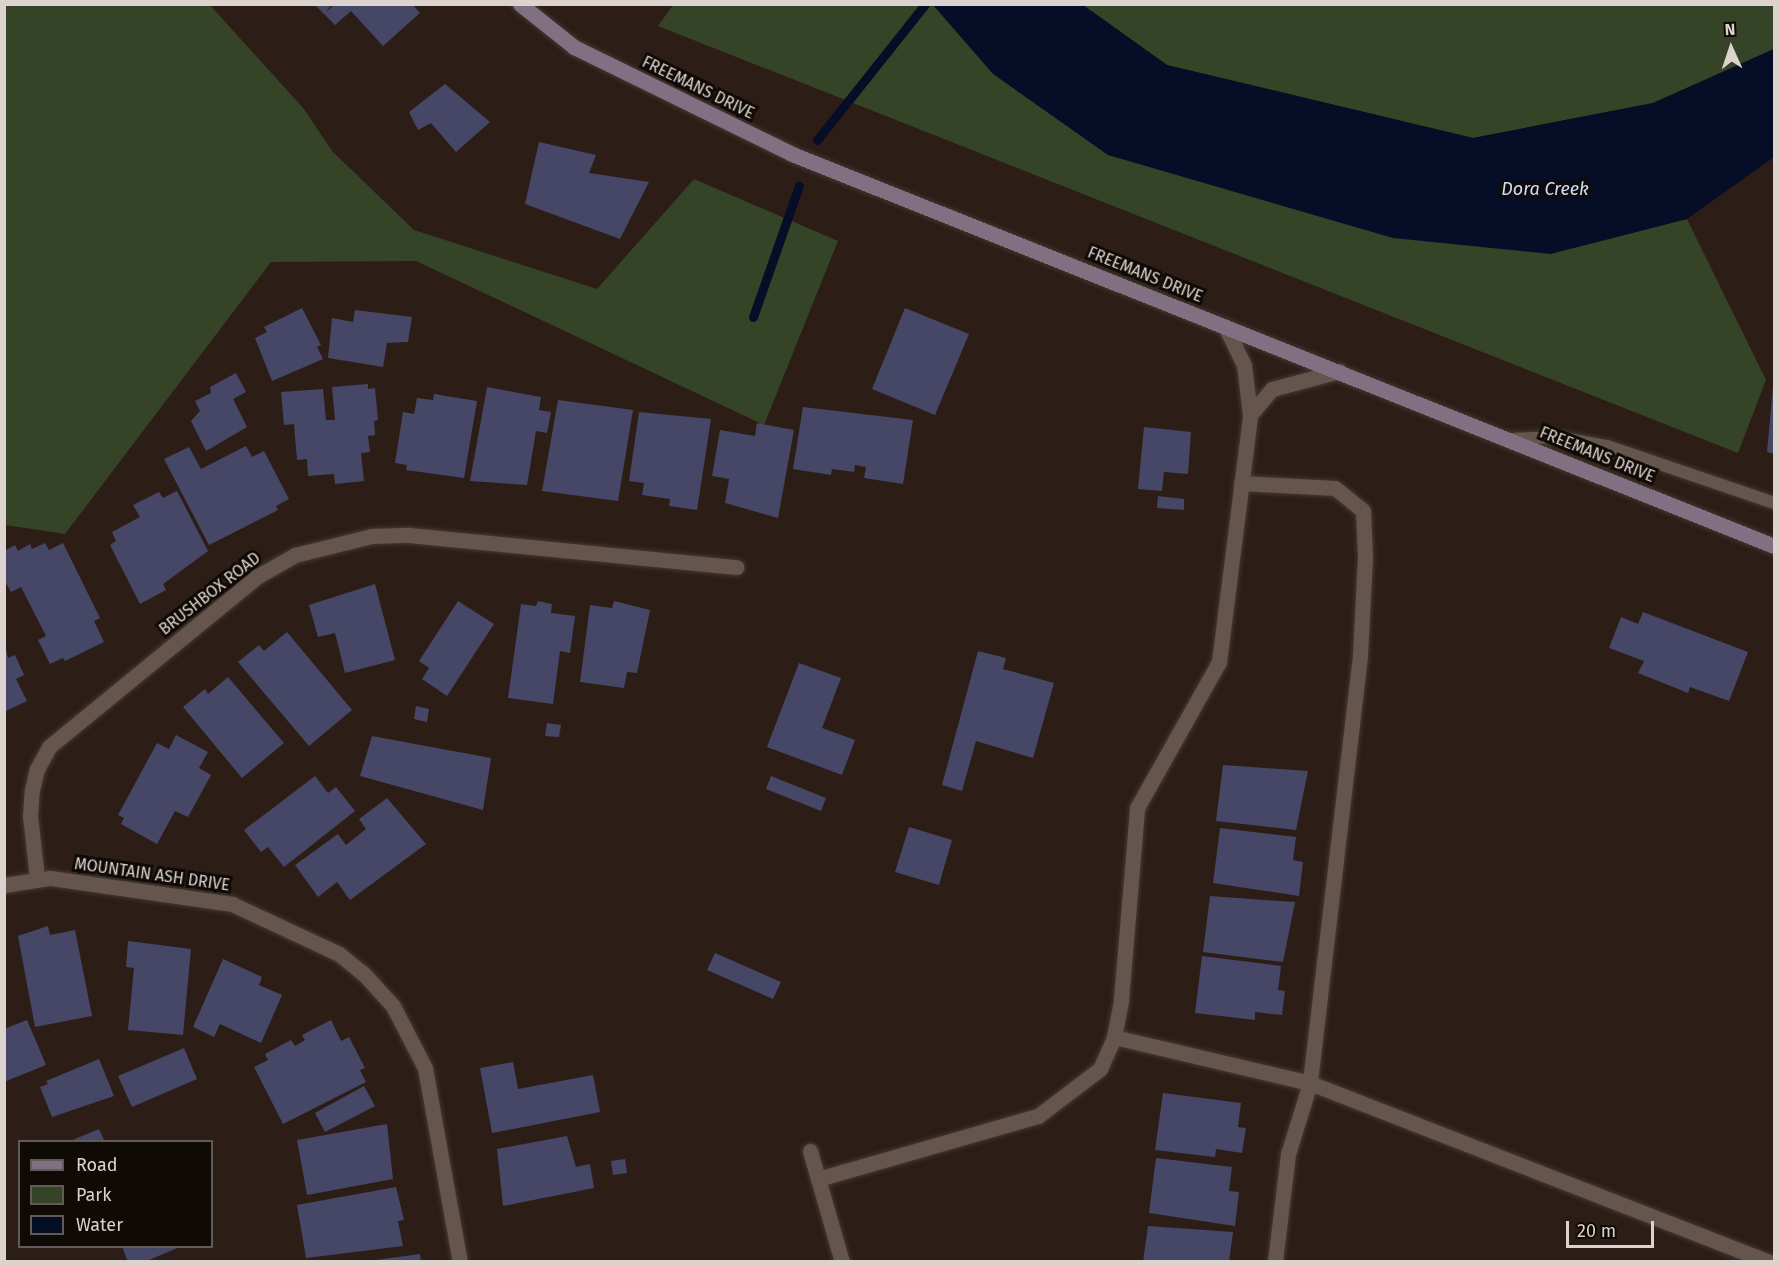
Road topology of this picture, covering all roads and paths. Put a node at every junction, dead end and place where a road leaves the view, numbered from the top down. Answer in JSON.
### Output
{"nodes":[{"id":1,"x":520,"y":4,"type":"edge"},
{"id":2,"x":1224,"y":326,"type":"junction"},
{"id":3,"x":1340,"y":371,"type":"junction"},
{"id":4,"x":1250,"y":415,"type":"junction"},
{"id":5,"x":1510,"y":439,"type":"junction"},
{"id":6,"x":1241,"y":483,"type":"junction"},
{"id":7,"x":1774,"y":503,"type":"edge"},
{"id":8,"x":1774,"y":546,"type":"edge"},
{"id":9,"x":736,"y":567,"type":"dead end"},
{"id":10,"x":38,"y":878,"type":"junction"},
{"id":11,"x":4,"y":885,"type":"edge"},
{"id":12,"x":1114,"y":1037,"type":"junction"},
{"id":13,"x":1310,"y":1083,"type":"junction"},
{"id":14,"x":810,"y":1151,"type":"dead end"},
{"id":15,"x":818,"y":1179,"type":"junction"},
{"id":16,"x":460,"y":1262,"type":"edge"},
{"id":17,"x":842,"y":1262,"type":"edge"},
{"id":18,"x":1275,"y":1262,"type":"edge"},
{"id":19,"x":1769,"y":1262,"type":"edge"}],
"edges":[{"from":1,"to":2,"type":"main road","name":"FREEMANS DRIVE"},
{"from":2,"to":3,"type":"main road","name":"FREEMANS DRIVE"},
{"from":2,"to":4,"type":"street"},
{"from":3,"to":4,"type":"street"},
{"from":3,"to":5,"type":"main road","name":"FREEMANS DRIVE"},
{"from":4,"to":6,"type":"street"},
{"from":5,"to":7,"type":"lane"},
{"from":5,"to":8,"type":"main road","name":"FREEMANS DRIVE"},
{"from":6,"to":12,"type":"street"},
{"from":6,"to":13,"type":"street"},
{"from":9,"to":10,"type":"street","name":"BRUSHBOX ROAD"},
{"from":10,"to":11,"type":"street","name":"MOUNTAIN ASH DRIVE"},
{"from":10,"to":16,"type":"street","name":"MOUNTAIN ASH DRIVE"},
{"from":12,"to":13,"type":"street"},
{"from":12,"to":15,"type":"street"},
{"from":13,"to":18,"type":"street"},
{"from":13,"to":19,"type":"street"},
{"from":14,"to":15,"type":"street"},
{"from":15,"to":17,"type":"street"}]}
